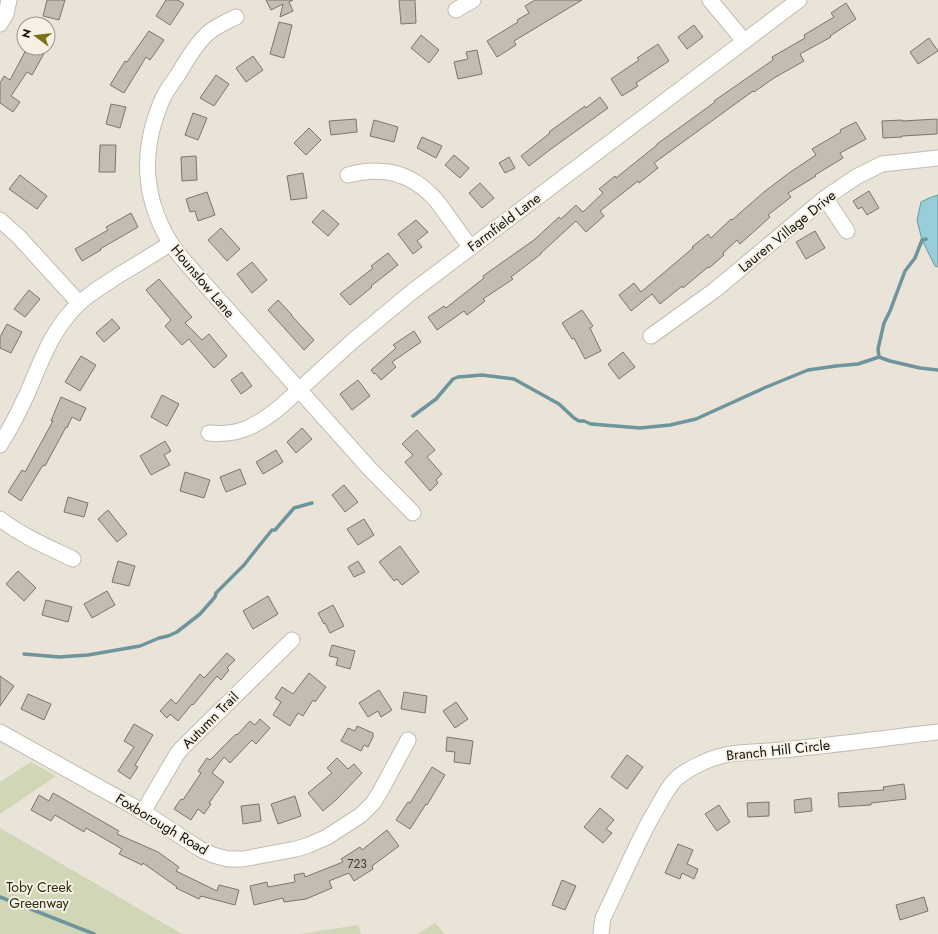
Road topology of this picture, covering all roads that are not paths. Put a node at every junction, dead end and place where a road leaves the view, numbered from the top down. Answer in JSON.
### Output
{"nodes":[{"id":1,"x":9,"y":0,"type":"edge"},
{"id":2,"x":473,"y":0,"type":"edge"},
{"id":3,"x":710,"y":0,"type":"edge"},
{"id":4,"x":799,"y":0,"type":"edge"},
{"id":5,"x":456,"y":10,"type":"dead end"},
{"id":6,"x":236,"y":17,"type":"dead end"},
{"id":7,"x":0,"y":24,"type":"edge"},
{"id":8,"x":744,"y":41,"type":"junction"},
{"id":9,"x":938,"y":158,"type":"edge"},
{"id":10,"x":348,"y":175,"type":"dead end"},
{"id":11,"x":826,"y":198,"type":"junction"},
{"id":12,"x":0,"y":220,"type":"edge"},
{"id":13,"x":847,"y":231,"type":"dead end"},
{"id":14,"x":171,"y":243,"type":"junction"},
{"id":15,"x":471,"y":248,"type":"junction"},
{"id":16,"x":79,"y":303,"type":"junction"},
{"id":17,"x":651,"y":336,"type":"dead end"},
{"id":18,"x":299,"y":390,"type":"junction"},
{"id":19,"x":209,"y":433,"type":"dead end"},
{"id":20,"x":0,"y":445,"type":"edge"},
{"id":21,"x":413,"y":513,"type":"dead end"},
{"id":22,"x":0,"y":519,"type":"edge"},
{"id":23,"x":73,"y":559,"type":"dead end"},
{"id":24,"x":292,"y":640,"type":"dead end"},
{"id":25,"x":0,"y":732,"type":"edge"},
{"id":26,"x":938,"y":732,"type":"edge"},
{"id":27,"x":408,"y":740,"type":"dead end"},
{"id":28,"x":143,"y":812,"type":"junction"},
{"id":29,"x":601,"y":934,"type":"edge"}],
"edges":[{"from":1,"to":7,"type":"street"},
{"from":2,"to":5,"type":"street"},
{"from":3,"to":8,"type":"street"},
{"from":4,"to":8,"type":"street","name":"Farmfield Lane"},
{"from":6,"to":14,"type":"street","name":"Hounslow Lane"},
{"from":8,"to":15,"type":"street","name":"Farmfield Lane"},
{"from":9,"to":11,"type":"street","name":"Lauren Village Drive"},
{"from":10,"to":15,"type":"street"},
{"from":11,"to":13,"type":"street"},
{"from":11,"to":17,"type":"street","name":"Lauren Village Drive"},
{"from":12,"to":16,"type":"street"},
{"from":14,"to":16,"type":"street"},
{"from":14,"to":18,"type":"street","name":"Hounslow Lane"},
{"from":15,"to":18,"type":"street","name":"Farmfield Lane"},
{"from":16,"to":20,"type":"street"},
{"from":18,"to":19,"type":"street","name":"Farmfield Lane"},
{"from":18,"to":21,"type":"street","name":"Hounslow Lane"},
{"from":22,"to":23,"type":"street"},
{"from":24,"to":28,"type":"street","name":"Autumn Trail"},
{"from":25,"to":28,"type":"street","name":"Foxborough Road"},
{"from":26,"to":29,"type":"street","name":"Branch Hill Circle"},
{"from":27,"to":28,"type":"street","name":"Foxborough Road"}]}
